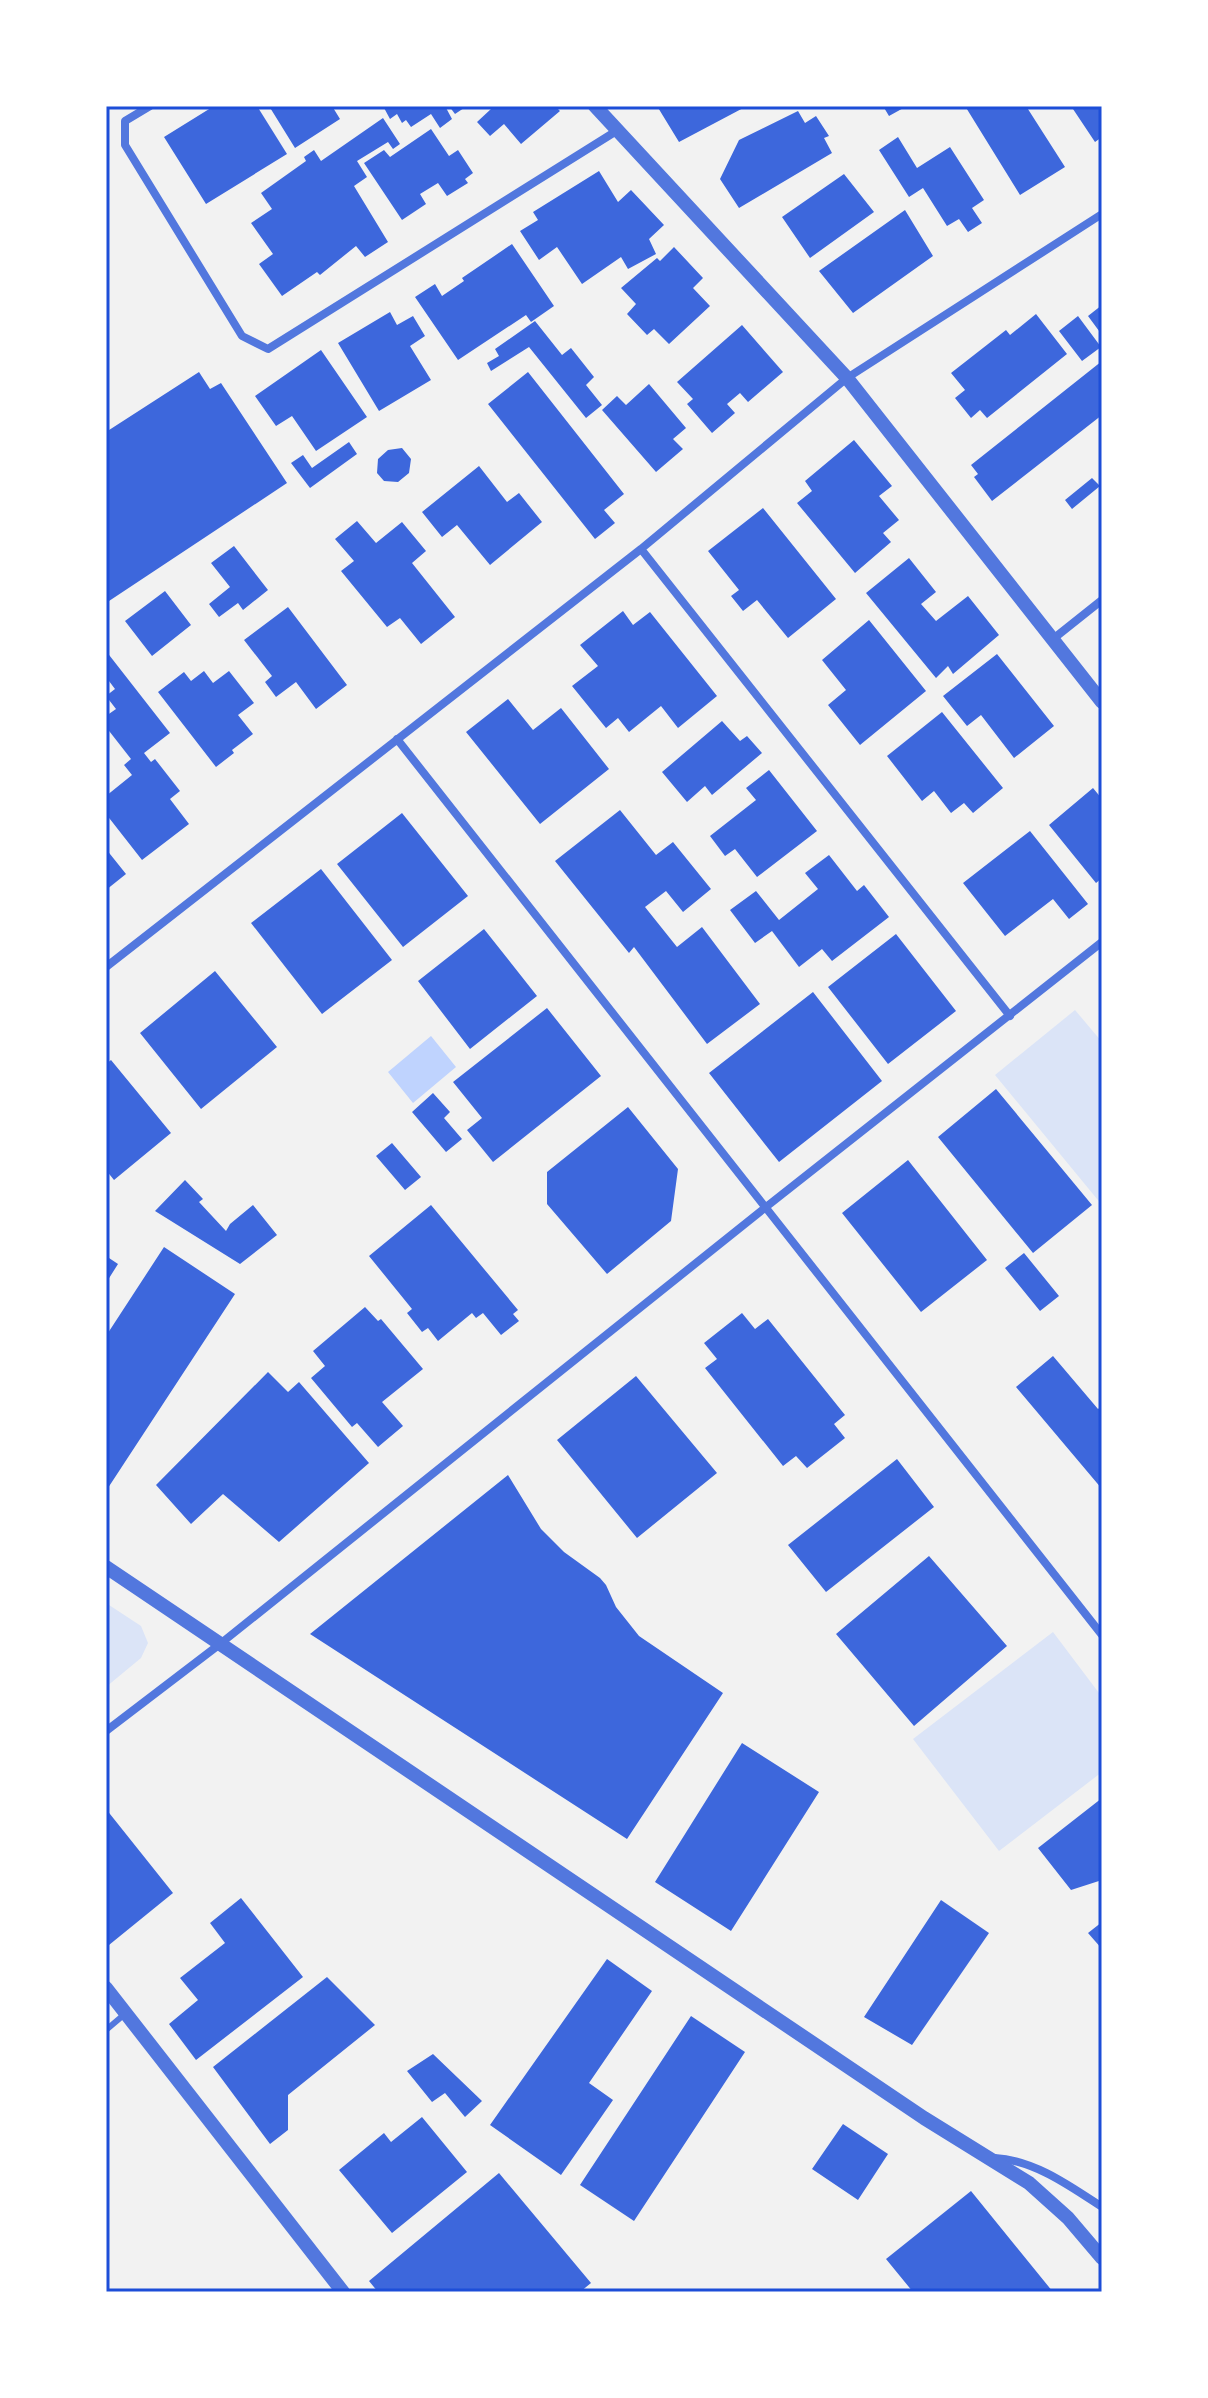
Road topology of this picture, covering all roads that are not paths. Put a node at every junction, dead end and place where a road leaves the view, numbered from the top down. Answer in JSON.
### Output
{"nodes":[{"id":1,"x":150,"y":106,"type":"edge"},
{"id":2,"x":595,"y":106,"type":"edge"},
{"id":3,"x":618,"y":130,"type":"junction"},
{"id":4,"x":1102,"y":214,"type":"edge"},
{"id":5,"x":847,"y":378,"type":"junction"},
{"id":6,"x":641,"y":549,"type":"junction"},
{"id":7,"x":1102,"y":600,"type":"edge"},
{"id":8,"x":1053,"y":639,"type":"junction"},
{"id":9,"x":1102,"y":702,"type":"edge"},
{"id":10,"x":397,"y":739,"type":"junction"},
{"id":11,"x":1102,"y":942,"type":"edge"},
{"id":12,"x":106,"y":967,"type":"edge"},
{"id":13,"x":1010,"y":1016,"type":"junction"},
{"id":14,"x":766,"y":1207,"type":"junction"},
{"id":15,"x":106,"y":1567,"type":"edge"},
{"id":16,"x":1102,"y":1635,"type":"edge"},
{"id":17,"x":220,"y":1644,"type":"junction"},
{"id":18,"x":106,"y":1731,"type":"edge"},
{"id":19,"x":106,"y":1988,"type":"edge"},
{"id":20,"x":126,"y":2013,"type":"junction"},
{"id":21,"x":106,"y":2030,"type":"edge"},
{"id":22,"x":987,"y":2158,"type":"junction"},
{"id":23,"x":1102,"y":2207,"type":"edge"},
{"id":24,"x":1102,"y":2258,"type":"edge"},
{"id":25,"x":343,"y":2292,"type":"edge"}],
"edges":[{"from":1,"to":3,"type":"street"},
{"from":2,"to":3,"type":"street"},
{"from":3,"to":5,"type":"street"},
{"from":4,"to":5,"type":"street"},
{"from":5,"to":6,"type":"street"},
{"from":5,"to":8,"type":"street"},
{"from":6,"to":10,"type":"street"},
{"from":6,"to":13,"type":"street"},
{"from":7,"to":8,"type":"street"},
{"from":8,"to":9,"type":"street"},
{"from":10,"to":12,"type":"street"},
{"from":10,"to":14,"type":"street"},
{"from":11,"to":13,"type":"street"},
{"from":13,"to":14,"type":"street"},
{"from":14,"to":16,"type":"street"},
{"from":14,"to":17,"type":"street"},
{"from":15,"to":17,"type":"street"},
{"from":17,"to":18,"type":"street"},
{"from":17,"to":22,"type":"street"},
{"from":19,"to":20,"type":"street"},
{"from":20,"to":21,"type":"lane"},
{"from":20,"to":25,"type":"street"},
{"from":22,"to":23,"type":"street"},
{"from":22,"to":24,"type":"street"}]}
